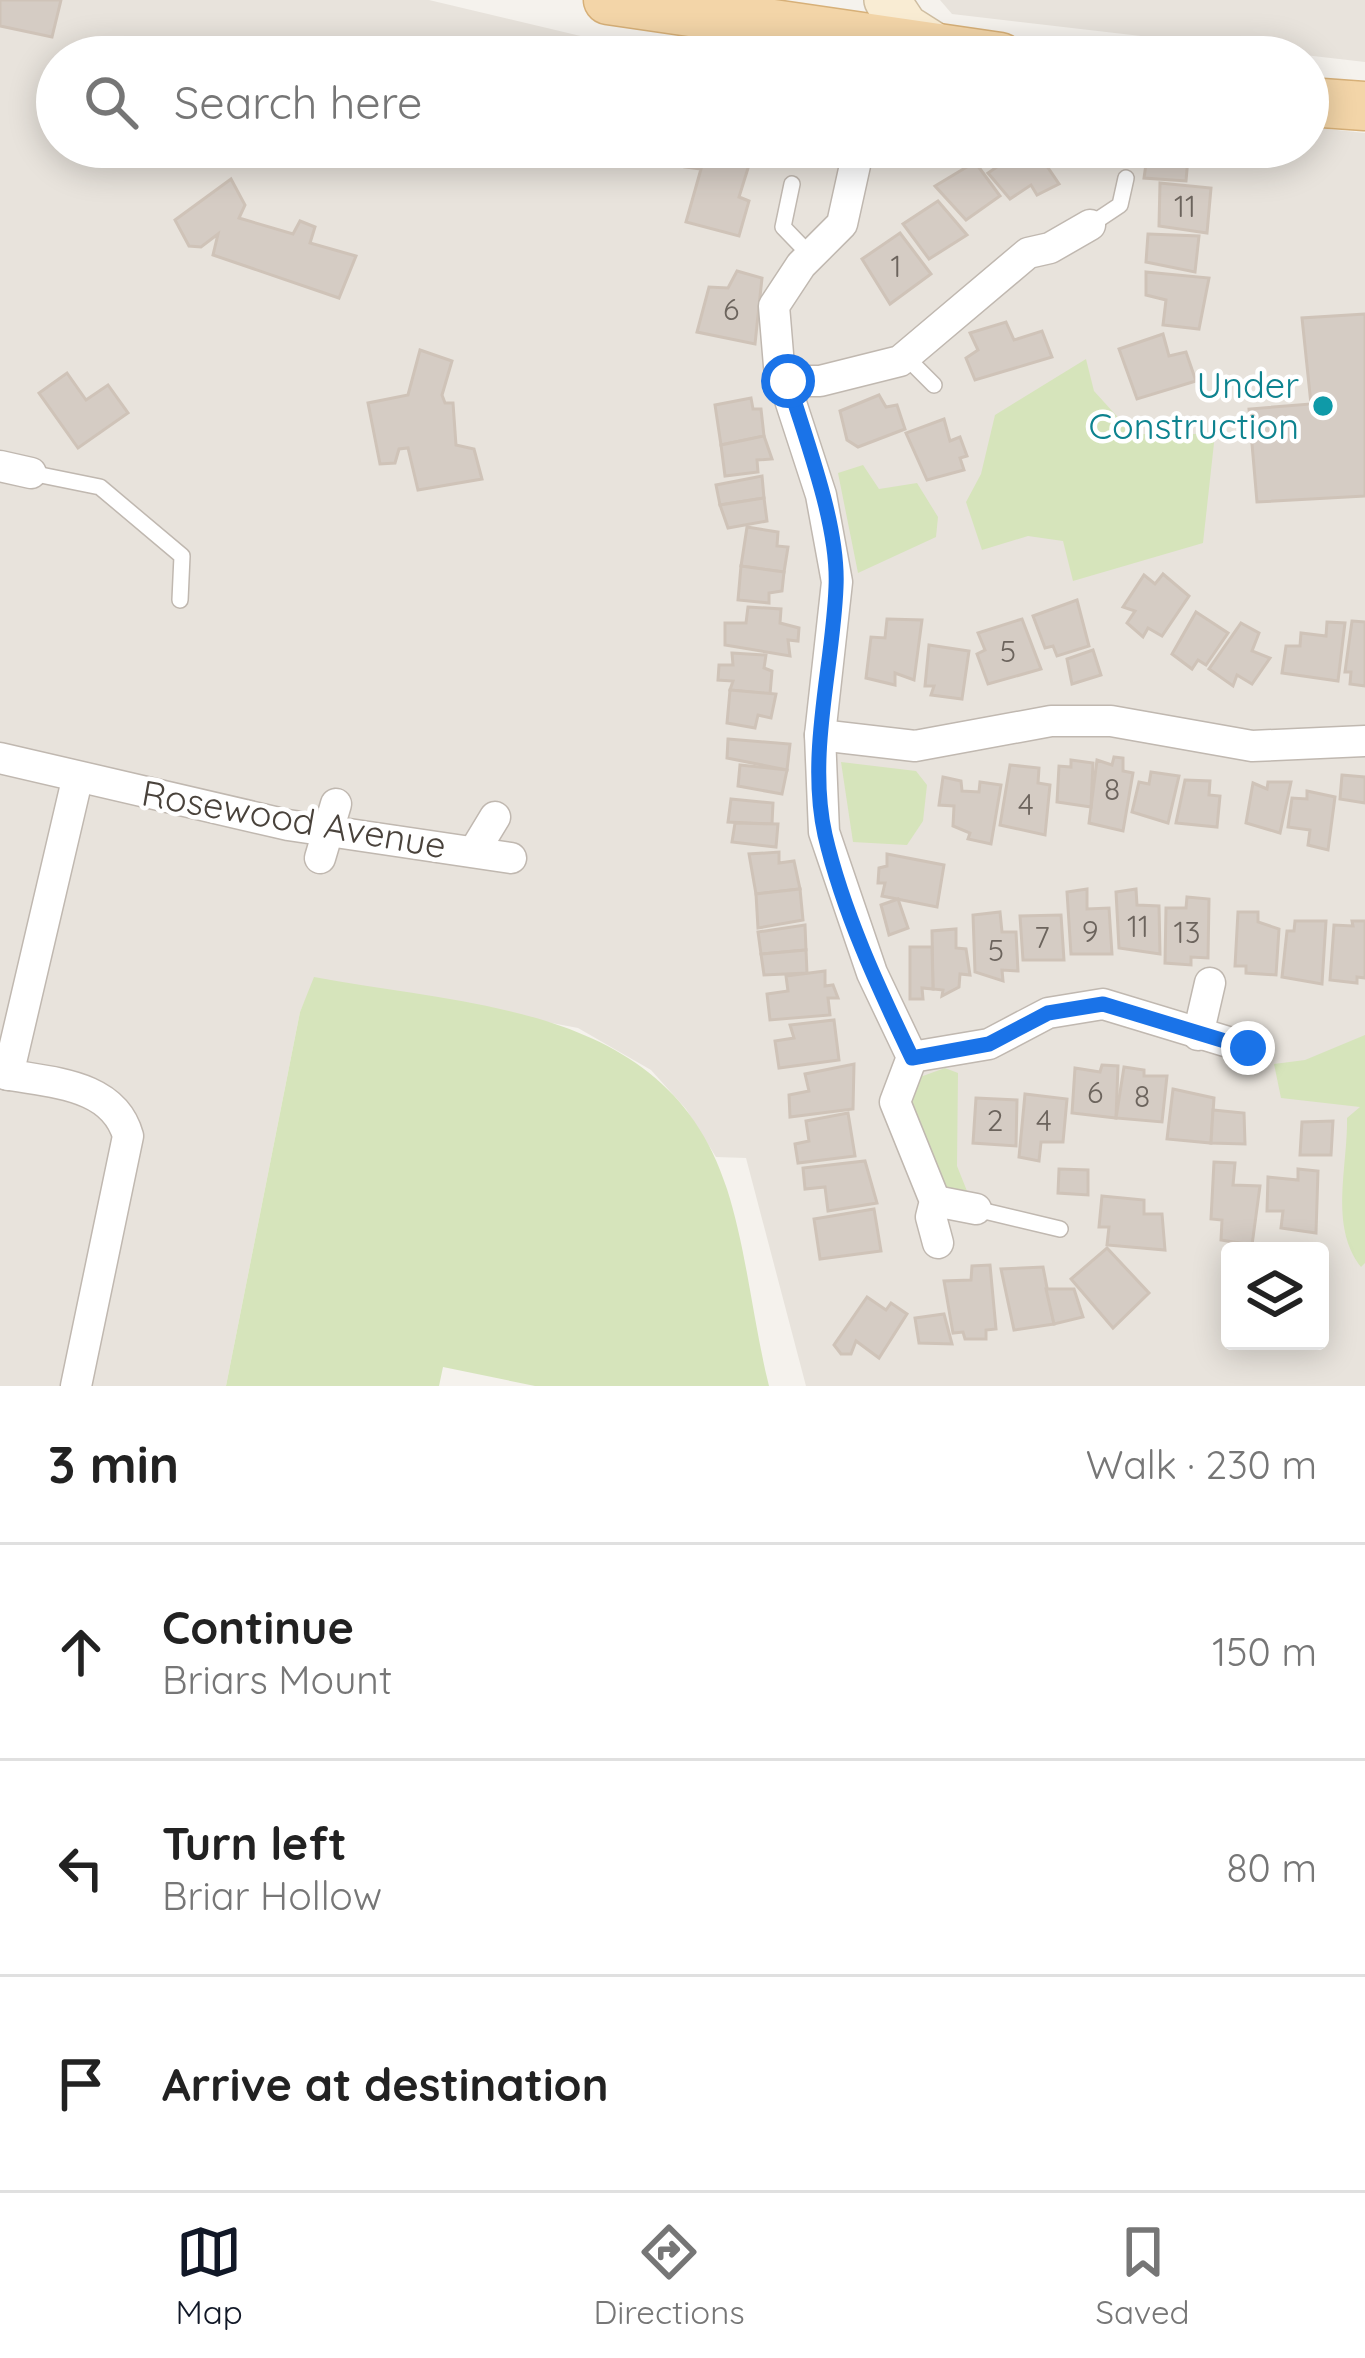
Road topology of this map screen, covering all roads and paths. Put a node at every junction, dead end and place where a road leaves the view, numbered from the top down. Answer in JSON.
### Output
{"nodes":[{"id":1,"x":582,"y":0,"type":"edge"},
{"id":2,"x":608,"y":0,"type":"edge"},
{"id":3,"x":867,"y":24,"type":"edge"},
{"id":4,"x":682,"y":36,"type":"edge"},
{"id":5,"x":904,"y":36,"type":"edge"},
{"id":6,"x":1329,"y":103,"type":"edge"},
{"id":7,"x":1365,"y":106,"type":"edge"},
{"id":8,"x":854,"y":168,"type":"edge"},
{"id":9,"x":1126,"y":178,"type":"dead end"},
{"id":10,"x":791,"y":184,"type":"dead end"},
{"id":11,"x":1090,"y":225,"type":"joint"},
{"id":12,"x":810,"y":255,"type":"junction"},
{"id":13,"x":905,"y":356,"type":"junction"},
{"id":14,"x":788,"y":381,"type":"junction"},
{"id":15,"x":934,"y":385,"type":"dead end"},
{"id":16,"x":0,"y":466,"type":"edge"},
{"id":17,"x":31,"y":473,"type":"joint"},
{"id":18,"x":180,"y":600,"type":"dead end"},
{"id":19,"x":820,"y":735,"type":"junction"},
{"id":20,"x":1365,"y":741,"type":"edge"},
{"id":21,"x":0,"y":758,"type":"edge"},
{"id":22,"x":77,"y":780,"type":"junction"},
{"id":23,"x":494,"y":817,"type":"dead end"},
{"id":24,"x":475,"y":850,"type":"junction"},
{"id":25,"x":511,"y":858,"type":"dead end"},
{"id":26,"x":1210,"y":982,"type":"dead end"},
{"id":27,"x":1198,"y":1034,"type":"junction"},
{"id":28,"x":1248,"y":1048,"type":"dead end"},
{"id":29,"x":912,"y":1058,"type":"junction"},
{"id":30,"x":4,"y":1074,"type":"edge"},
{"id":31,"x":934,"y":1201,"type":"junction"},
{"id":32,"x":976,"y":1209,"type":"joint"},
{"id":33,"x":1060,"y":1229,"type":"dead end"},
{"id":34,"x":938,"y":1243,"type":"dead end"},
{"id":35,"x":76,"y":1386,"type":"edge"}],
"edges":[{"from":1,"to":4,"type":"main road"},
{"from":2,"to":3,"type":"main road"},
{"from":3,"to":5,"type":"main road"},
{"from":6,"to":7,"type":"main road"},
{"from":8,"to":12,"type":"street"},
{"from":9,"to":11,"type":"lane"},
{"from":10,"to":12,"type":"lane"},
{"from":11,"to":13,"type":"street"},
{"from":12,"to":14,"type":"street"},
{"from":13,"to":14,"type":"street"},
{"from":13,"to":15,"type":"lane"},
{"from":14,"to":19,"type":"street"},
{"from":16,"to":17,"type":"street"},
{"from":17,"to":18,"type":"lane"},
{"from":19,"to":20,"type":"street"},
{"from":19,"to":29,"type":"street"},
{"from":21,"to":22,"type":"street","name":"Rosewood Avenue"},
{"from":22,"to":24,"type":"street","name":"Rosewood Avenue"},
{"from":22,"to":30,"type":"street"},
{"from":23,"to":24,"type":"street"},
{"from":24,"to":25,"type":"street","name":"Rosewood Avenue"},
{"from":26,"to":27,"type":"street"},
{"from":27,"to":28,"type":"street"},
{"from":27,"to":29,"type":"street"},
{"from":29,"to":31,"type":"street"},
{"from":30,"to":35,"type":"street"},
{"from":31,"to":32,"type":"street"},
{"from":31,"to":34,"type":"street"},
{"from":32,"to":33,"type":"lane"}]}
